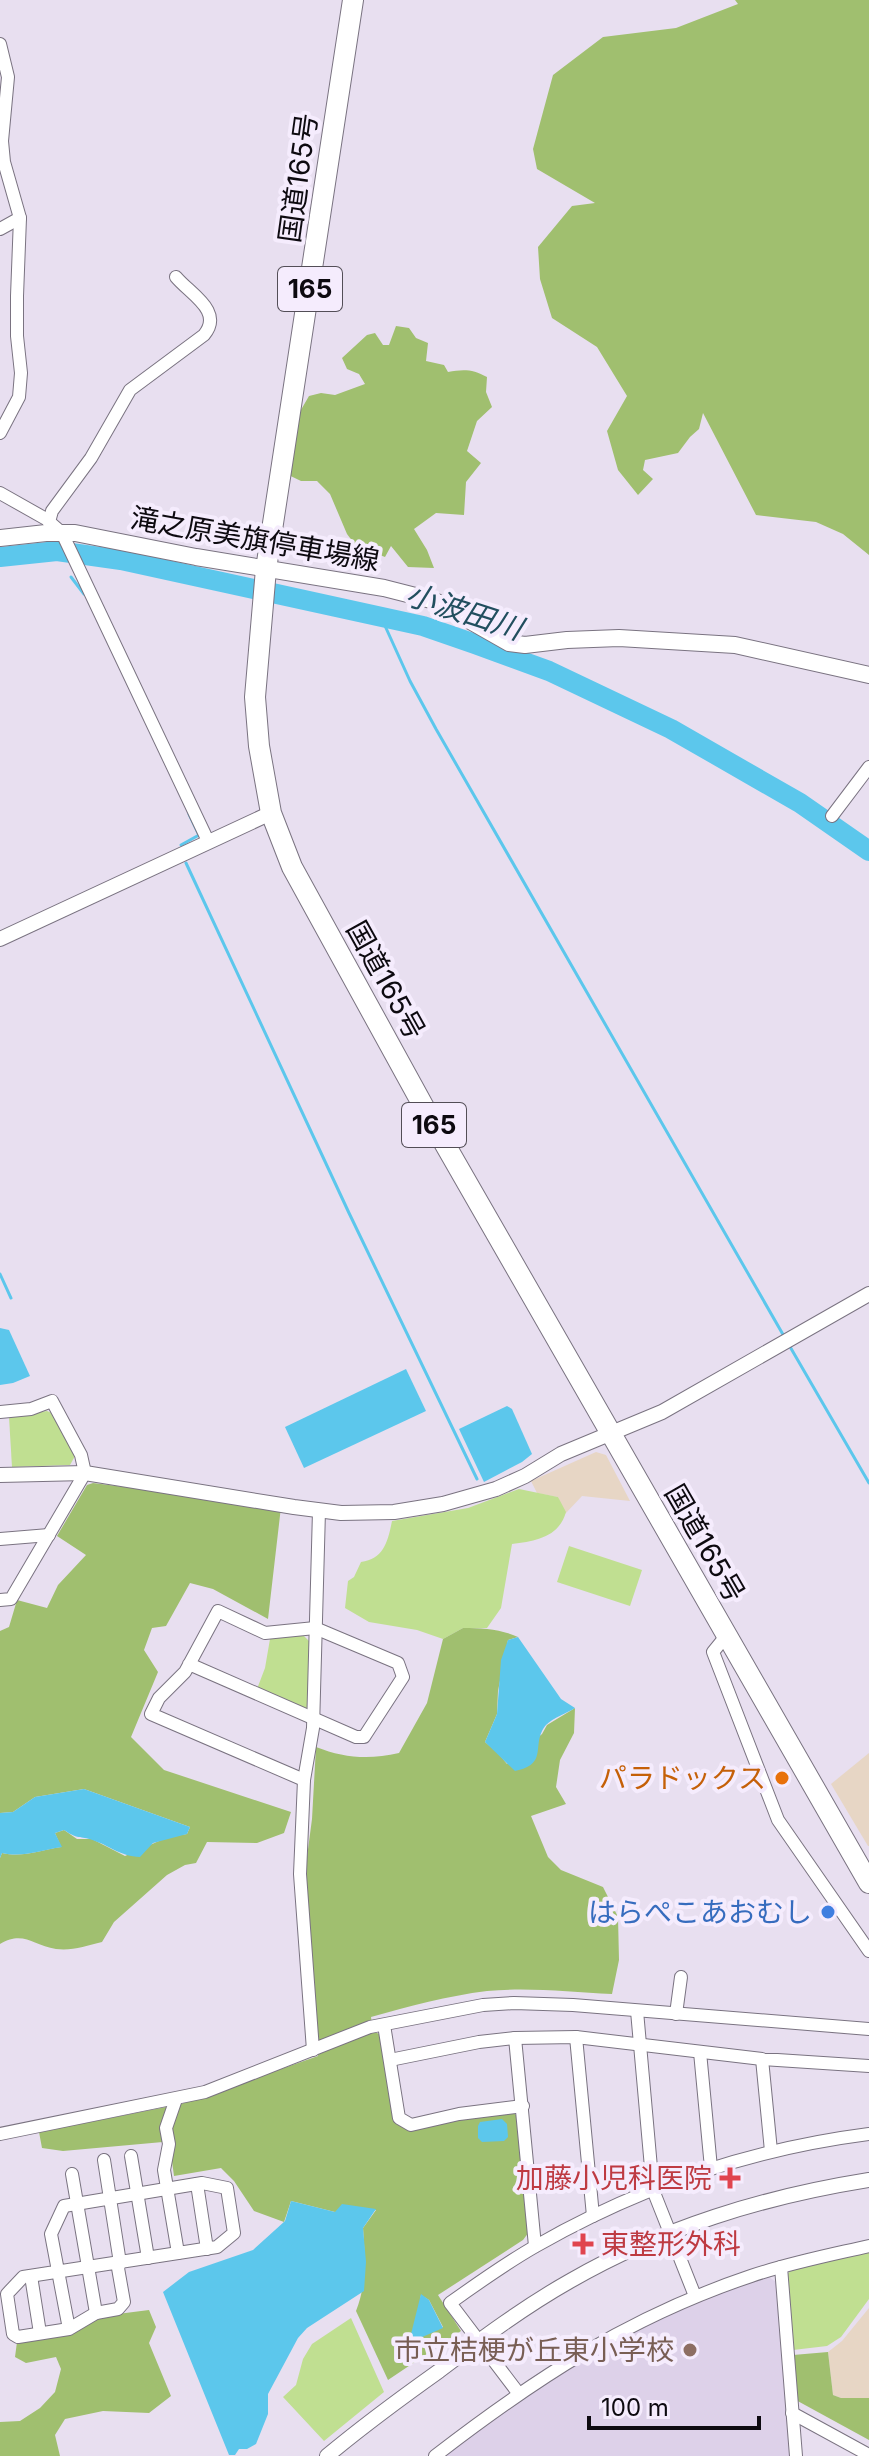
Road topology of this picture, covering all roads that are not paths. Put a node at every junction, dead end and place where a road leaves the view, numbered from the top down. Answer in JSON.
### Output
{"nodes":[{"id":1,"x":353,"y":0,"type":"edge"},
{"id":2,"x":0,"y":44,"type":"edge"},
{"id":3,"x":20,"y":218,"type":"junction"},
{"id":4,"x":0,"y":229,"type":"edge"},
{"id":5,"x":176,"y":277,"type":"dead end"},
{"id":6,"x":0,"y":433,"type":"edge"},
{"id":7,"x":0,"y":493,"type":"edge"},
{"id":8,"x":59,"y":533,"type":"junction"},
{"id":9,"x":0,"y":538,"type":"edge"},
{"id":10,"x":265,"y":581,"type":"junction"},
{"id":11,"x":869,"y":675,"type":"edge"},
{"id":12,"x":869,"y":767,"type":"edge"},
{"id":13,"x":271,"y":813,"type":"junction"},
{"id":14,"x":832,"y":816,"type":"dead end"},
{"id":15,"x":208,"y":841,"type":"junction"},
{"id":16,"x":0,"y":939,"type":"edge"},
{"id":17,"x":869,"y":1294,"type":"edge"},
{"id":18,"x":0,"y":1412,"type":"edge"},
{"id":19,"x":609,"y":1433,"type":"junction"},
{"id":20,"x":85,"y":1473,"type":"junction"},
{"id":21,"x":0,"y":1475,"type":"edge"},
{"id":22,"x":319,"y":1511,"type":"junction"},
{"id":23,"x":49,"y":1535,"type":"junction"},
{"id":24,"x":0,"y":1539,"type":"edge"},
{"id":25,"x":0,"y":1600,"type":"edge"},
{"id":26,"x":315,"y":1628,"type":"junction"},
{"id":27,"x":726,"y":1636,"type":"junction"},
{"id":28,"x":189,"y":1664,"type":"junction"},
{"id":29,"x":314,"y":1719,"type":"junction"},
{"id":30,"x":304,"y":1780,"type":"junction"},
{"id":31,"x":869,"y":1883,"type":"edge"},
{"id":32,"x":869,"y":1951,"type":"edge"},
{"id":33,"x":681,"y":1977,"type":"dead end"},
{"id":34,"x":637,"y":2011,"type":"junction"},
{"id":35,"x":676,"y":2014,"type":"junction"},
{"id":36,"x":384,"y":2025,"type":"junction"},
{"id":37,"x":869,"y":2029,"type":"edge"},
{"id":38,"x":576,"y":2037,"type":"junction"},
{"id":39,"x":515,"y":2038,"type":"junction"},
{"id":40,"x":639,"y":2045,"type":"junction"},
{"id":41,"x":313,"y":2050,"type":"junction"},
{"id":42,"x":700,"y":2052,"type":"junction"},
{"id":43,"x":762,"y":2059,"type":"junction"},
{"id":44,"x":390,"y":2060,"type":"junction"},
{"id":45,"x":869,"y":2066,"type":"edge"},
{"id":46,"x":176,"y":2099,"type":"junction"},
{"id":47,"x":523,"y":2106,"type":"junction"},
{"id":48,"x":0,"y":2134,"type":"edge"},
{"id":49,"x":869,"y":2134,"type":"edge"},
{"id":50,"x":771,"y":2151,"type":"junction"},
{"id":51,"x":131,"y":2156,"type":"dead end"},
{"id":52,"x":104,"y":2160,"type":"dead end"},
{"id":53,"x":711,"y":2168,"type":"junction"},
{"id":54,"x":72,"y":2174,"type":"dead end"},
{"id":55,"x":869,"y":2180,"type":"edge"},
{"id":56,"x":197,"y":2184,"type":"junction"},
{"id":57,"x":167,"y":2189,"type":"junction"},
{"id":58,"x":653,"y":2190,"type":"junction"},
{"id":59,"x":137,"y":2194,"type":"junction"},
{"id":60,"x":109,"y":2198,"type":"junction"},
{"id":61,"x":78,"y":2204,"type":"junction"},
{"id":62,"x":593,"y":2216,"type":"junction"},
{"id":63,"x":670,"y":2233,"type":"junction"},
{"id":64,"x":535,"y":2246,"type":"junction"},
{"id":65,"x":869,"y":2246,"type":"edge"},
{"id":66,"x":207,"y":2249,"type":"junction"},
{"id":67,"x":178,"y":2253,"type":"junction"},
{"id":68,"x":148,"y":2258,"type":"junction"},
{"id":69,"x":120,"y":2263,"type":"junction"},
{"id":70,"x":87,"y":2266,"type":"junction"},
{"id":71,"x":781,"y":2267,"type":"junction"},
{"id":72,"x":58,"y":2271,"type":"junction"},
{"id":73,"x":31,"y":2276,"type":"junction"},
{"id":74,"x":695,"y":2296,"type":"junction"},
{"id":75,"x":96,"y":2313,"type":"junction"},
{"id":76,"x":69,"y":2329,"type":"junction"},
{"id":77,"x":40,"y":2333,"type":"junction"},
{"id":78,"x":479,"y":2341,"type":"junction"},
{"id":79,"x":519,"y":2394,"type":"junction"},
{"id":80,"x":792,"y":2413,"type":"junction"},
{"id":81,"x":863,"y":2454,"type":"edge"},
{"id":82,"x":327,"y":2456,"type":"edge"},
{"id":83,"x":435,"y":2456,"type":"edge"},
{"id":84,"x":796,"y":2456,"type":"edge"}],
"edges":[{"from":1,"to":10,"type":"highway","name":"国道165号","number":"165"},
{"from":2,"to":3,"type":"street"},
{"from":3,"to":4,"type":"street"},
{"from":3,"to":6,"type":"street"},
{"from":5,"to":8,"type":"street"},
{"from":7,"to":8,"type":"street"},
{"from":8,"to":9,"type":"main road","name":"滝之原美旗停車場線"},
{"from":8,"to":10,"type":"main road","name":"滝之原美旗停車場線"},
{"from":8,"to":15,"type":"street"},
{"from":10,"to":11,"type":"main road","name":"滝之原美旗停車場線"},
{"from":10,"to":13,"type":"highway","name":"国道165号","number":"165"},
{"from":12,"to":14,"type":"street"},
{"from":13,"to":15,"type":"street"},
{"from":13,"to":19,"type":"highway","name":"国道165号","number":"165"},
{"from":15,"to":16,"type":"street"},
{"from":17,"to":19,"type":"street"},
{"from":18,"to":20,"type":"street"},
{"from":19,"to":22,"type":"street"},
{"from":19,"to":27,"type":"highway","name":"国道165号","number":"165"},
{"from":20,"to":21,"type":"street"},
{"from":20,"to":22,"type":"street"},
{"from":20,"to":23,"type":"street"},
{"from":22,"to":26,"type":"street"},
{"from":23,"to":24,"type":"street"},
{"from":23,"to":25,"type":"street"},
{"from":26,"to":28,"type":"street"},
{"from":26,"to":29,"type":"street"},
{"from":26,"to":29,"type":"street"},
{"from":27,"to":31,"type":"highway","name":"国道165号","number":"165"},
{"from":27,"to":32,"type":"street"},
{"from":28,"to":29,"type":"street"},
{"from":28,"to":30,"type":"street"},
{"from":29,"to":30,"type":"street"},
{"from":30,"to":41,"type":"street"},
{"from":33,"to":35,"type":"street"},
{"from":34,"to":35,"type":"street"},
{"from":34,"to":36,"type":"street"},
{"from":34,"to":40,"type":"street"},
{"from":35,"to":37,"type":"street"},
{"from":36,"to":41,"type":"street"},
{"from":36,"to":44,"type":"street"},
{"from":38,"to":39,"type":"street"},
{"from":38,"to":40,"type":"street"},
{"from":38,"to":62,"type":"street"},
{"from":39,"to":44,"type":"street"},
{"from":39,"to":47,"type":"street"},
{"from":40,"to":42,"type":"street"},
{"from":40,"to":58,"type":"street"},
{"from":41,"to":46,"type":"street"},
{"from":42,"to":43,"type":"street"},
{"from":42,"to":53,"type":"street"},
{"from":43,"to":45,"type":"street"},
{"from":43,"to":50,"type":"street"},
{"from":44,"to":47,"type":"street"},
{"from":46,"to":48,"type":"street"},
{"from":46,"to":57,"type":"street"},
{"from":47,"to":64,"type":"street"},
{"from":49,"to":50,"type":"street"},
{"from":50,"to":53,"type":"street"},
{"from":51,"to":59,"type":"street"},
{"from":52,"to":60,"type":"street"},
{"from":53,"to":58,"type":"street"},
{"from":54,"to":61,"type":"street"},
{"from":55,"to":63,"type":"street"},
{"from":56,"to":57,"type":"street"},
{"from":56,"to":66,"type":"street"},
{"from":56,"to":66,"type":"street"},
{"from":57,"to":59,"type":"street"},
{"from":57,"to":67,"type":"street"},
{"from":58,"to":62,"type":"street"},
{"from":58,"to":63,"type":"street"},
{"from":59,"to":60,"type":"street"},
{"from":59,"to":68,"type":"street"},
{"from":60,"to":61,"type":"street"},
{"from":60,"to":69,"type":"street"},
{"from":61,"to":70,"type":"street"},
{"from":61,"to":72,"type":"street"},
{"from":62,"to":64,"type":"street"},
{"from":63,"to":74,"type":"street"},
{"from":63,"to":78,"type":"street"},
{"from":64,"to":78,"type":"street"},
{"from":65,"to":71,"type":"street"},
{"from":66,"to":67,"type":"street"},
{"from":67,"to":68,"type":"street"},
{"from":68,"to":69,"type":"street"},
{"from":69,"to":70,"type":"street"},
{"from":69,"to":75,"type":"street"},
{"from":70,"to":72,"type":"street"},
{"from":70,"to":75,"type":"street"},
{"from":71,"to":74,"type":"street"},
{"from":71,"to":80,"type":"street"},
{"from":72,"to":73,"type":"street"},
{"from":72,"to":76,"type":"street"},
{"from":73,"to":77,"type":"street"},
{"from":73,"to":77,"type":"street"},
{"from":74,"to":79,"type":"street"},
{"from":75,"to":76,"type":"street"},
{"from":76,"to":77,"type":"street"},
{"from":78,"to":79,"type":"street"},
{"from":78,"to":82,"type":"street"},
{"from":79,"to":83,"type":"street"},
{"from":80,"to":81,"type":"street"},
{"from":80,"to":84,"type":"street"}]}
